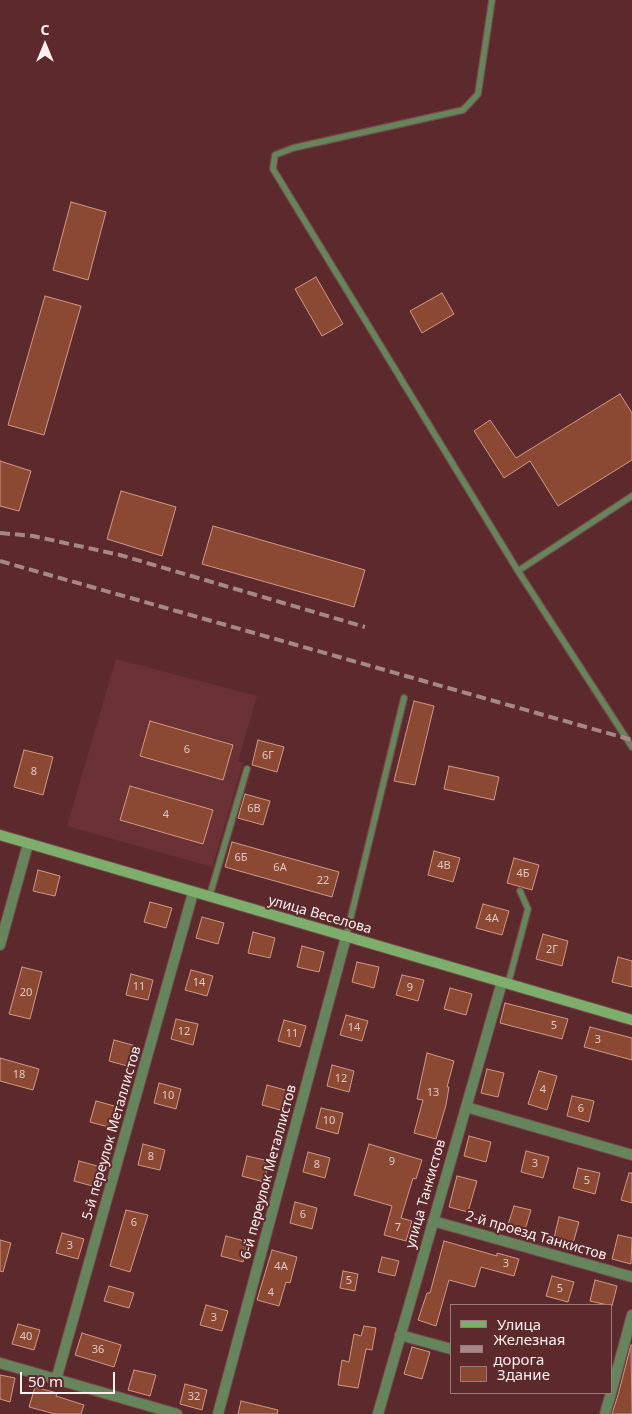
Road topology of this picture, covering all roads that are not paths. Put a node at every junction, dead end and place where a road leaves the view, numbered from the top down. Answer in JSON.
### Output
{"nodes":[{"id":1,"x":492,"y":0,"type":"edge"},
{"id":2,"x":632,"y":496,"type":"edge"},
{"id":3,"x":518,"y":571,"type":"junction"},
{"id":4,"x":404,"y":698,"type":"dead end"},
{"id":5,"x":632,"y":747,"type":"edge"},
{"id":6,"x":247,"y":769,"type":"dead end"},
{"id":7,"x":0,"y":835,"type":"edge"},
{"id":8,"x":28,"y":844,"type":"junction"},
{"id":9,"x":520,"y":891,"type":"dead end"},
{"id":10,"x":193,"y":893,"type":"junction"},
{"id":11,"x":209,"y":898,"type":"junction"},
{"id":12,"x":346,"y":937,"type":"junction"},
{"id":13,"x":0,"y":945,"type":"edge"},
{"id":14,"x":505,"y":983,"type":"junction"},
{"id":15,"x":632,"y":1020,"type":"edge"},
{"id":16,"x":466,"y":1107,"type":"junction"},
{"id":17,"x":632,"y":1155,"type":"edge"},
{"id":18,"x":433,"y":1221,"type":"junction"},
{"id":19,"x":632,"y":1277,"type":"edge"},
{"id":20,"x":632,"y":1315,"type":"edge"},
{"id":21,"x":400,"y":1335,"type":"junction"},
{"id":22,"x":450,"y":1349,"type":"edge"},
{"id":23,"x":0,"y":1363,"type":"edge"},
{"id":24,"x":56,"y":1380,"type":"junction"},
{"id":25,"x":612,"y":1386,"type":"edge"},
{"id":26,"x":610,"y":1394,"type":"edge"},
{"id":27,"x":177,"y":1414,"type":"edge"},
{"id":28,"x":218,"y":1414,"type":"edge"},
{"id":29,"x":378,"y":1414,"type":"edge"},
{"id":30,"x":605,"y":1414,"type":"edge"}],
"edges":[{"from":1,"to":3,"type":"lane"},
{"from":2,"to":3,"type":"lane"},
{"from":3,"to":5,"type":"lane"},
{"from":4,"to":12,"type":"lane"},
{"from":6,"to":11,"type":"lane"},
{"from":7,"to":8,"type":"street","name":"улица Веселова"},
{"from":8,"to":10,"type":"street","name":"улица Веселова"},
{"from":8,"to":13,"type":"street"},
{"from":9,"to":14,"type":"lane"},
{"from":10,"to":11,"type":"street","name":"улица Веселова"},
{"from":10,"to":24,"type":"street","name":"5-й переулок Металлистов"},
{"from":11,"to":12,"type":"street","name":"улица Веселова"},
{"from":12,"to":14,"type":"street","name":"улица Веселова"},
{"from":12,"to":28,"type":"street","name":"6-й переулок Металлистов"},
{"from":14,"to":15,"type":"street","name":"улица Веселова"},
{"from":14,"to":16,"type":"street","name":"улица Танкистов"},
{"from":16,"to":17,"type":"street"},
{"from":16,"to":18,"type":"street","name":"улица Танкистов"},
{"from":18,"to":19,"type":"street","name":"2-й проезд Танкистов"},
{"from":18,"to":21,"type":"street","name":"улица Танкистов"},
{"from":20,"to":25,"type":"street"},
{"from":21,"to":22,"type":"street"},
{"from":21,"to":29,"type":"street","name":"улица Танкистов"},
{"from":23,"to":24,"type":"street"},
{"from":24,"to":27,"type":"street"},
{"from":26,"to":30,"type":"street"}]}
